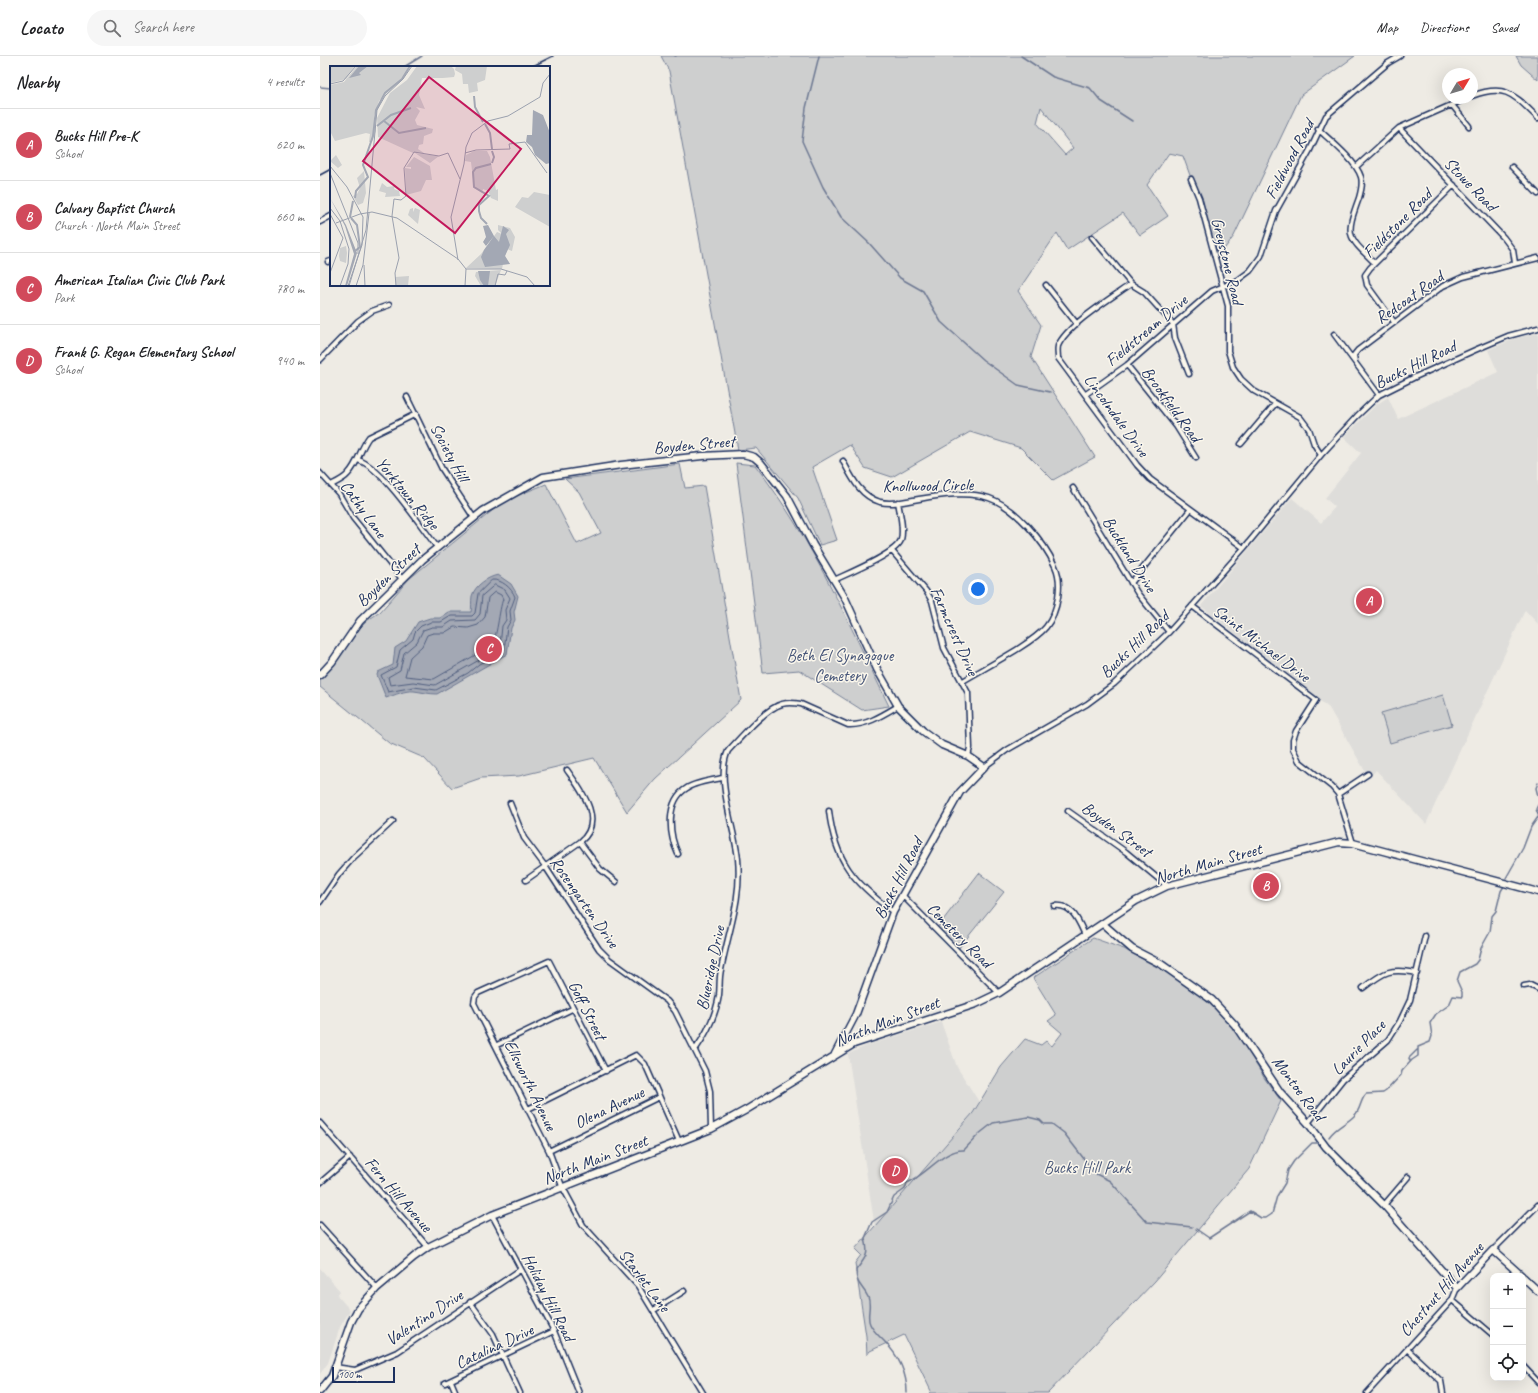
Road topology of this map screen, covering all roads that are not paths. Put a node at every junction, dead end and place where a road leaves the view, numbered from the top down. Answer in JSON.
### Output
{"nodes":[{"id":1,"x":1400,"y":56,"type":"edge"},
{"id":2,"x":1478,"y":94,"type":"edge"},
{"id":3,"x":1452,"y":105,"type":"joint"},
{"id":4,"x":1538,"y":118,"type":"edge"},
{"id":5,"x":1469,"y":126,"type":"dead end"},
{"id":6,"x":1399,"y":128,"type":"junction"},
{"id":7,"x":1318,"y":129,"type":"junction"},
{"id":8,"x":1356,"y":167,"type":"junction"},
{"id":9,"x":1512,"y":167,"type":"dead end"},
{"id":10,"x":1191,"y":179,"type":"dead end"},
{"id":11,"x":1454,"y":185,"type":"junction"},
{"id":12,"x":1538,"y":194,"type":"edge"},
{"id":13,"x":330,"y":217,"type":"edge"},
{"id":14,"x":320,"y":222,"type":"edge"},
{"id":15,"x":1092,"y":237,"type":"dead end"},
{"id":16,"x":1538,"y":258,"type":"edge"},
{"id":17,"x":1375,"y":263,"type":"junction"},
{"id":18,"x":1515,"y":263,"type":"junction"},
{"id":19,"x":1131,"y":284,"type":"junction"},
{"id":20,"x":1046,"y":285,"type":"dead end"},
{"id":21,"x":1222,"y":286,"type":"junction"},
{"id":22,"x":389,"y":305,"type":"dead end"},
{"id":23,"x":1394,"y":322,"type":"junction"},
{"id":24,"x":1077,"y":324,"type":"junction"},
{"id":25,"x":1173,"y":324,"type":"junction"},
{"id":26,"x":1538,"y":328,"type":"edge"},
{"id":27,"x":1334,"y":334,"type":"dead end"},
{"id":28,"x":320,"y":360,"type":"edge"},
{"id":29,"x":1355,"y":362,"type":"junction"},
{"id":30,"x":1128,"y":365,"type":"junction"},
{"id":31,"x":1189,"y":374,"type":"dead end"},
{"id":32,"x":1086,"y":394,"type":"junction"},
{"id":33,"x":1380,"y":395,"type":"junction"},
{"id":34,"x":407,"y":397,"type":"dead end"},
{"id":35,"x":1275,"y":404,"type":"junction"},
{"id":36,"x":416,"y":414,"type":"junction"},
{"id":37,"x":1241,"y":444,"type":"dead end"},
{"id":38,"x":1321,"y":454,"type":"junction"},
{"id":39,"x":1196,"y":458,"type":"dead end"},
{"id":40,"x":358,"y":460,"type":"junction"},
{"id":41,"x":843,"y":461,"type":"dead end"},
{"id":42,"x":320,"y":473,"type":"edge"},
{"id":43,"x":331,"y":485,"type":"junction"},
{"id":44,"x":1073,"y":488,"type":"dead end"},
{"id":45,"x":898,"y":502,"type":"junction"},
{"id":46,"x":1190,"y":510,"type":"junction"},
{"id":47,"x":474,"y":518,"type":"junction"},
{"id":48,"x":437,"y":547,"type":"junction"},
{"id":49,"x":1244,"y":548,"type":"junction"},
{"id":50,"x":892,"y":551,"type":"junction"},
{"id":51,"x":402,"y":579,"type":"junction"},
{"id":52,"x":834,"y":580,"type":"junction"},
{"id":53,"x":1131,"y":583,"type":"junction"},
{"id":54,"x":1192,"y":606,"type":"junction"},
{"id":55,"x":1169,"y":632,"type":"junction"},
{"id":56,"x":320,"y":675,"type":"edge"},
{"id":57,"x":963,"y":681,"type":"junction"},
{"id":58,"x":898,"y":706,"type":"junction"},
{"id":59,"x":968,"y":756,"type":"junction"},
{"id":60,"x":984,"y":767,"type":"junction"},
{"id":61,"x":567,"y":770,"type":"dead end"},
{"id":62,"x":1368,"y":774,"type":"dead end"},
{"id":63,"x":723,"y":778,"type":"junction"},
{"id":64,"x":1338,"y":794,"type":"junction"},
{"id":65,"x":510,"y":803,"type":"dead end"},
{"id":66,"x":829,"y":811,"type":"dead end"},
{"id":67,"x":1068,"y":811,"type":"dead end"},
{"id":68,"x":394,"y":822,"type":"dead end"},
{"id":69,"x":580,"y":842,"type":"junction"},
{"id":70,"x":1353,"y":842,"type":"junction"},
{"id":71,"x":678,"y":854,"type":"dead end"},
{"id":72,"x":545,"y":866,"type":"junction"},
{"id":73,"x":526,"y":880,"type":"dead end"},
{"id":74,"x":616,"y":882,"type":"dead end"},
{"id":75,"x":1167,"y":886,"type":"junction"},
{"id":76,"x":1538,"y":892,"type":"edge"},
{"id":77,"x":902,"y":895,"type":"junction"},
{"id":78,"x":320,"y":902,"type":"edge"},
{"id":79,"x":1054,"y":906,"type":"dead end"},
{"id":80,"x":893,"y":912,"type":"junction"},
{"id":81,"x":1103,"y":924,"type":"junction"},
{"id":82,"x":1085,"y":936,"type":"junction"},
{"id":83,"x":1425,"y":936,"type":"dead end"},
{"id":84,"x":1417,"y":973,"type":"junction"},
{"id":85,"x":1524,"y":986,"type":"dead end"},
{"id":86,"x":1363,"y":988,"type":"dead end"},
{"id":87,"x":1538,"y":989,"type":"edge"},
{"id":88,"x":999,"y":993,"type":"junction"},
{"id":89,"x":474,"y":998,"type":"joint"},
{"id":90,"x":572,"y":1009,"type":"junction"},
{"id":91,"x":497,"y":1045,"type":"junction"},
{"id":92,"x":695,"y":1050,"type":"junction"},
{"id":93,"x":835,"y":1054,"type":"junction"},
{"id":94,"x":606,"y":1070,"type":"junction"},
{"id":95,"x":659,"y":1097,"type":"junction"},
{"id":96,"x":528,"y":1109,"type":"junction"},
{"id":97,"x":320,"y":1123,"type":"edge"},
{"id":98,"x":1308,"y":1123,"type":"junction"},
{"id":99,"x":711,"y":1129,"type":"junction"},
{"id":100,"x":679,"y":1141,"type":"junction"},
{"id":101,"x":550,"y":1151,"type":"junction"},
{"id":102,"x":350,"y":1157,"type":"junction"},
{"id":103,"x":1408,"y":1177,"type":"dead end"},
{"id":104,"x":320,"y":1183,"type":"edge"},
{"id":105,"x":562,"y":1186,"type":"junction"},
{"id":106,"x":1384,"y":1205,"type":"junction"},
{"id":107,"x":1538,"y":1205,"type":"edge"},
{"id":108,"x":492,"y":1215,"type":"junction"},
{"id":109,"x":320,"y":1225,"type":"edge"},
{"id":110,"x":428,"y":1247,"type":"junction"},
{"id":111,"x":1493,"y":1250,"type":"junction"},
{"id":112,"x":520,"y":1270,"type":"junction"},
{"id":113,"x":1518,"y":1273,"type":"edge"},
{"id":114,"x":1526,"y":1280,"type":"edge"},
{"id":115,"x":377,"y":1288,"type":"junction"},
{"id":116,"x":1457,"y":1288,"type":"junction"},
{"id":117,"x":684,"y":1291,"type":"dead end"},
{"id":118,"x":1538,"y":1291,"type":"edge"},
{"id":119,"x":1452,"y":1300,"type":"junction"},
{"id":120,"x":470,"y":1302,"type":"junction"},
{"id":121,"x":654,"y":1310,"type":"junction"},
{"id":122,"x":554,"y":1332,"type":"junction"},
{"id":123,"x":1490,"y":1332,"type":"edge"},
{"id":124,"x":1408,"y":1350,"type":"junction"},
{"id":125,"x":503,"y":1356,"type":"junction"},
{"id":126,"x":335,"y":1367,"type":"junction"},
{"id":127,"x":1526,"y":1369,"type":"edge"},
{"id":128,"x":451,"y":1381,"type":"junction"},
{"id":129,"x":1538,"y":1382,"type":"edge"},
{"id":130,"x":445,"y":1383,"type":"dead end"},
{"id":131,"x":320,"y":1391,"type":"edge"},
{"id":132,"x":456,"y":1393,"type":"edge"},
{"id":133,"x":520,"y":1393,"type":"edge"},
{"id":134,"x":579,"y":1393,"type":"edge"},
{"id":135,"x":703,"y":1393,"type":"edge"},
{"id":136,"x":1367,"y":1393,"type":"edge"},
{"id":137,"x":1443,"y":1393,"type":"edge"}],
"edges":[{"from":1,"to":7,"type":"street","name":"Fieldwood Road"},
{"from":2,"to":4,"type":"street"},
{"from":3,"to":5,"type":"street"},
{"from":3,"to":6,"type":"street"},
{"from":6,"to":8,"type":"street"},
{"from":6,"to":11,"type":"street","name":"Stowe Road"},
{"from":7,"to":8,"type":"street"},
{"from":7,"to":21,"type":"street","name":"Fieldwood Road"},
{"from":8,"to":17,"type":"street"},
{"from":9,"to":12,"type":"street"},
{"from":10,"to":21,"type":"street","name":"Greystone Road"},
{"from":11,"to":17,"type":"street","name":"Fieldstone Road"},
{"from":11,"to":18,"type":"street","name":"Stowe Road"},
{"from":13,"to":14,"type":"street"},
{"from":15,"to":19,"type":"street"},
{"from":16,"to":18,"type":"street","name":"Redcoat Road"},
{"from":17,"to":23,"type":"street","name":"Fieldstone Road"},
{"from":18,"to":23,"type":"street","name":"Redcoat Road"},
{"from":19,"to":24,"type":"street","name":"Lincolndale Drive"},
{"from":19,"to":25,"type":"street"},
{"from":20,"to":24,"type":"street"},
{"from":21,"to":25,"type":"street","name":"Fieldstream Drive"},
{"from":21,"to":35,"type":"street","name":"Greystone Road"},
{"from":22,"to":28,"type":"street"},
{"from":23,"to":29,"type":"street","name":"Redcoat Road"},
{"from":24,"to":32,"type":"street","name":"Lincolndale Drive"},
{"from":25,"to":30,"type":"street","name":"Fieldstream Drive"},
{"from":25,"to":31,"type":"street"},
{"from":26,"to":33,"type":"street","name":"Bucks Hill Road"},
{"from":27,"to":29,"type":"street"},
{"from":29,"to":33,"type":"street"},
{"from":30,"to":32,"type":"street","name":"Fieldstream Drive"},
{"from":30,"to":39,"type":"street","name":"Brookfield Road"},
{"from":32,"to":46,"type":"street","name":"Lincolndale Drive"},
{"from":33,"to":38,"type":"street","name":"Bucks Hill Road"},
{"from":34,"to":36,"type":"street","name":"Society Hill"},
{"from":35,"to":37,"type":"street"},
{"from":35,"to":38,"type":"street","name":"Greystone Road"},
{"from":36,"to":40,"type":"street"},
{"from":36,"to":47,"type":"street","name":"Society Hill"},
{"from":38,"to":49,"type":"street","name":"Bucks Hill Road"},
{"from":40,"to":43,"type":"street"},
{"from":40,"to":48,"type":"street","name":"Yorktown Ridge"},
{"from":41,"to":45,"type":"street","name":"Knollwood Circle"},
{"from":42,"to":43,"type":"street","name":"Cathy Lane"},
{"from":43,"to":51,"type":"street","name":"Cathy Lane"},
{"from":44,"to":53,"type":"street","name":"Buckland Drive"},
{"from":45,"to":50,"type":"street"},
{"from":45,"to":57,"type":"street","name":"Knollwood Circle"},
{"from":46,"to":49,"type":"street","name":"Lincolndale Drive"},
{"from":46,"to":53,"type":"street"},
{"from":47,"to":48,"type":"street","name":"Boyden Street"},
{"from":47,"to":52,"type":"street","name":"Boyden Street"},
{"from":48,"to":51,"type":"street","name":"Boyden Street"},
{"from":49,"to":54,"type":"street","name":"Bucks Hill Road"},
{"from":50,"to":52,"type":"street"},
{"from":50,"to":57,"type":"street","name":"Farmcrest Drive"},
{"from":51,"to":56,"type":"street","name":"Boyden Street"},
{"from":52,"to":58,"type":"street","name":"Boyden Street"},
{"from":53,"to":55,"type":"street","name":"Buckland Drive"},
{"from":54,"to":55,"type":"street","name":"Bucks Hill Road"},
{"from":54,"to":64,"type":"street","name":"Saint Michael Drive"},
{"from":55,"to":60,"type":"street","name":"Bucks Hill Road"},
{"from":57,"to":59,"type":"street","name":"Farmcrest Drive"},
{"from":58,"to":59,"type":"street","name":"Boyden Street"},
{"from":58,"to":63,"type":"street","name":"Blueridge Drive"},
{"from":59,"to":60,"type":"street","name":"Boyden Street"},
{"from":60,"to":77,"type":"street","name":"Bucks Hill Road"},
{"from":61,"to":69,"type":"street"},
{"from":62,"to":64,"type":"street"},
{"from":63,"to":71,"type":"street"},
{"from":63,"to":92,"type":"street","name":"Blueridge Drive"},
{"from":64,"to":70,"type":"street"},
{"from":65,"to":72,"type":"street","name":"Rosengarten Drive"},
{"from":66,"to":80,"type":"street"},
{"from":67,"to":75,"type":"street","name":"Boyden Street"},
{"from":68,"to":78,"type":"street"},
{"from":69,"to":72,"type":"street"},
{"from":69,"to":74,"type":"street"},
{"from":70,"to":75,"type":"street","name":"North Main Street"},
{"from":70,"to":76,"type":"street","name":"North Main Street"},
{"from":72,"to":73,"type":"street"},
{"from":72,"to":92,"type":"street","name":"Rosengarten Drive"},
{"from":75,"to":81,"type":"street","name":"North Main Street"},
{"from":77,"to":80,"type":"street","name":"Bucks Hill Road"},
{"from":77,"to":88,"type":"street","name":"Cemetery Road"},
{"from":79,"to":82,"type":"street"},
{"from":80,"to":93,"type":"street","name":"Bucks Hill Road"},
{"from":81,"to":82,"type":"street","name":"North Main Street"},
{"from":81,"to":98,"type":"street","name":"Montoe Road"},
{"from":82,"to":88,"type":"street","name":"North Main Street"},
{"from":83,"to":84,"type":"street","name":"Laurie Place"},
{"from":84,"to":86,"type":"street"},
{"from":84,"to":98,"type":"street","name":"Laurie Place"},
{"from":85,"to":87,"type":"street"},
{"from":88,"to":93,"type":"street","name":"North Main Street"},
{"from":89,"to":90,"type":"street","name":"Goff Street"},
{"from":89,"to":91,"type":"street","name":"Ellsworth Avenue"},
{"from":90,"to":91,"type":"street"},
{"from":90,"to":94,"type":"street","name":"Goff Street"},
{"from":91,"to":96,"type":"street","name":"Ellsworth Avenue"},
{"from":92,"to":99,"type":"street","name":"Rosengarten Drive"},
{"from":93,"to":99,"type":"street","name":"North Main Street"},
{"from":94,"to":95,"type":"street"},
{"from":94,"to":96,"type":"street"},
{"from":95,"to":100,"type":"street"},
{"from":95,"to":101,"type":"street","name":"Olena Avenue"},
{"from":96,"to":101,"type":"street","name":"Ellsworth Avenue"},
{"from":97,"to":102,"type":"street","name":"Fern Hill Avenue"},
{"from":98,"to":106,"type":"street","name":"Montoe Road"},
{"from":99,"to":100,"type":"street","name":"North Main Street"},
{"from":100,"to":105,"type":"street","name":"North Main Street"},
{"from":101,"to":105,"type":"street","name":"Ellsworth Avenue"},
{"from":102,"to":104,"type":"street"},
{"from":102,"to":110,"type":"street","name":"Fern Hill Avenue"},
{"from":103,"to":106,"type":"street"},
{"from":105,"to":108,"type":"street","name":"North Main Street"},
{"from":105,"to":121,"type":"street","name":"Starlet Lane"},
{"from":106,"to":116,"type":"street","name":"Montoe Road"},
{"from":107,"to":111,"type":"street","name":"Chestnut Hill Avenue"},
{"from":108,"to":110,"type":"street","name":"North Main Street"},
{"from":108,"to":112,"type":"street","name":"Holiday Hill Road"},
{"from":109,"to":115,"type":"street"},
{"from":110,"to":115,"type":"street","name":"North Main Street"},
{"from":111,"to":113,"type":"street"},
{"from":111,"to":116,"type":"street","name":"Chestnut Hill Avenue"},
{"from":112,"to":120,"type":"street","name":"Valentino Drive"},
{"from":112,"to":122,"type":"street","name":"Holiday Hill Road"},
{"from":114,"to":118,"type":"street"},
{"from":115,"to":126,"type":"street","name":"North Main Street"},
{"from":116,"to":119,"type":"street","name":"Chestnut Hill Avenue"},
{"from":117,"to":121,"type":"street"},
{"from":119,"to":123,"type":"street"},
{"from":119,"to":124,"type":"street","name":"Chestnut Hill Avenue"},
{"from":120,"to":125,"type":"street"},
{"from":120,"to":126,"type":"street","name":"Valentino Drive"},
{"from":121,"to":135,"type":"street","name":"Starlet Lane"},
{"from":122,"to":125,"type":"street","name":"Catalina Drive"},
{"from":122,"to":134,"type":"street","name":"Holiday Hill Road"},
{"from":124,"to":136,"type":"street","name":"Chestnut Hill Avenue"},
{"from":124,"to":137,"type":"street"},
{"from":125,"to":128,"type":"street","name":"Catalina Drive"},
{"from":125,"to":133,"type":"street"},
{"from":126,"to":131,"type":"street","name":"North Main Street"},
{"from":127,"to":129,"type":"street"},
{"from":128,"to":130,"type":"street","name":"Catalina Drive"},
{"from":128,"to":132,"type":"street"}]}
